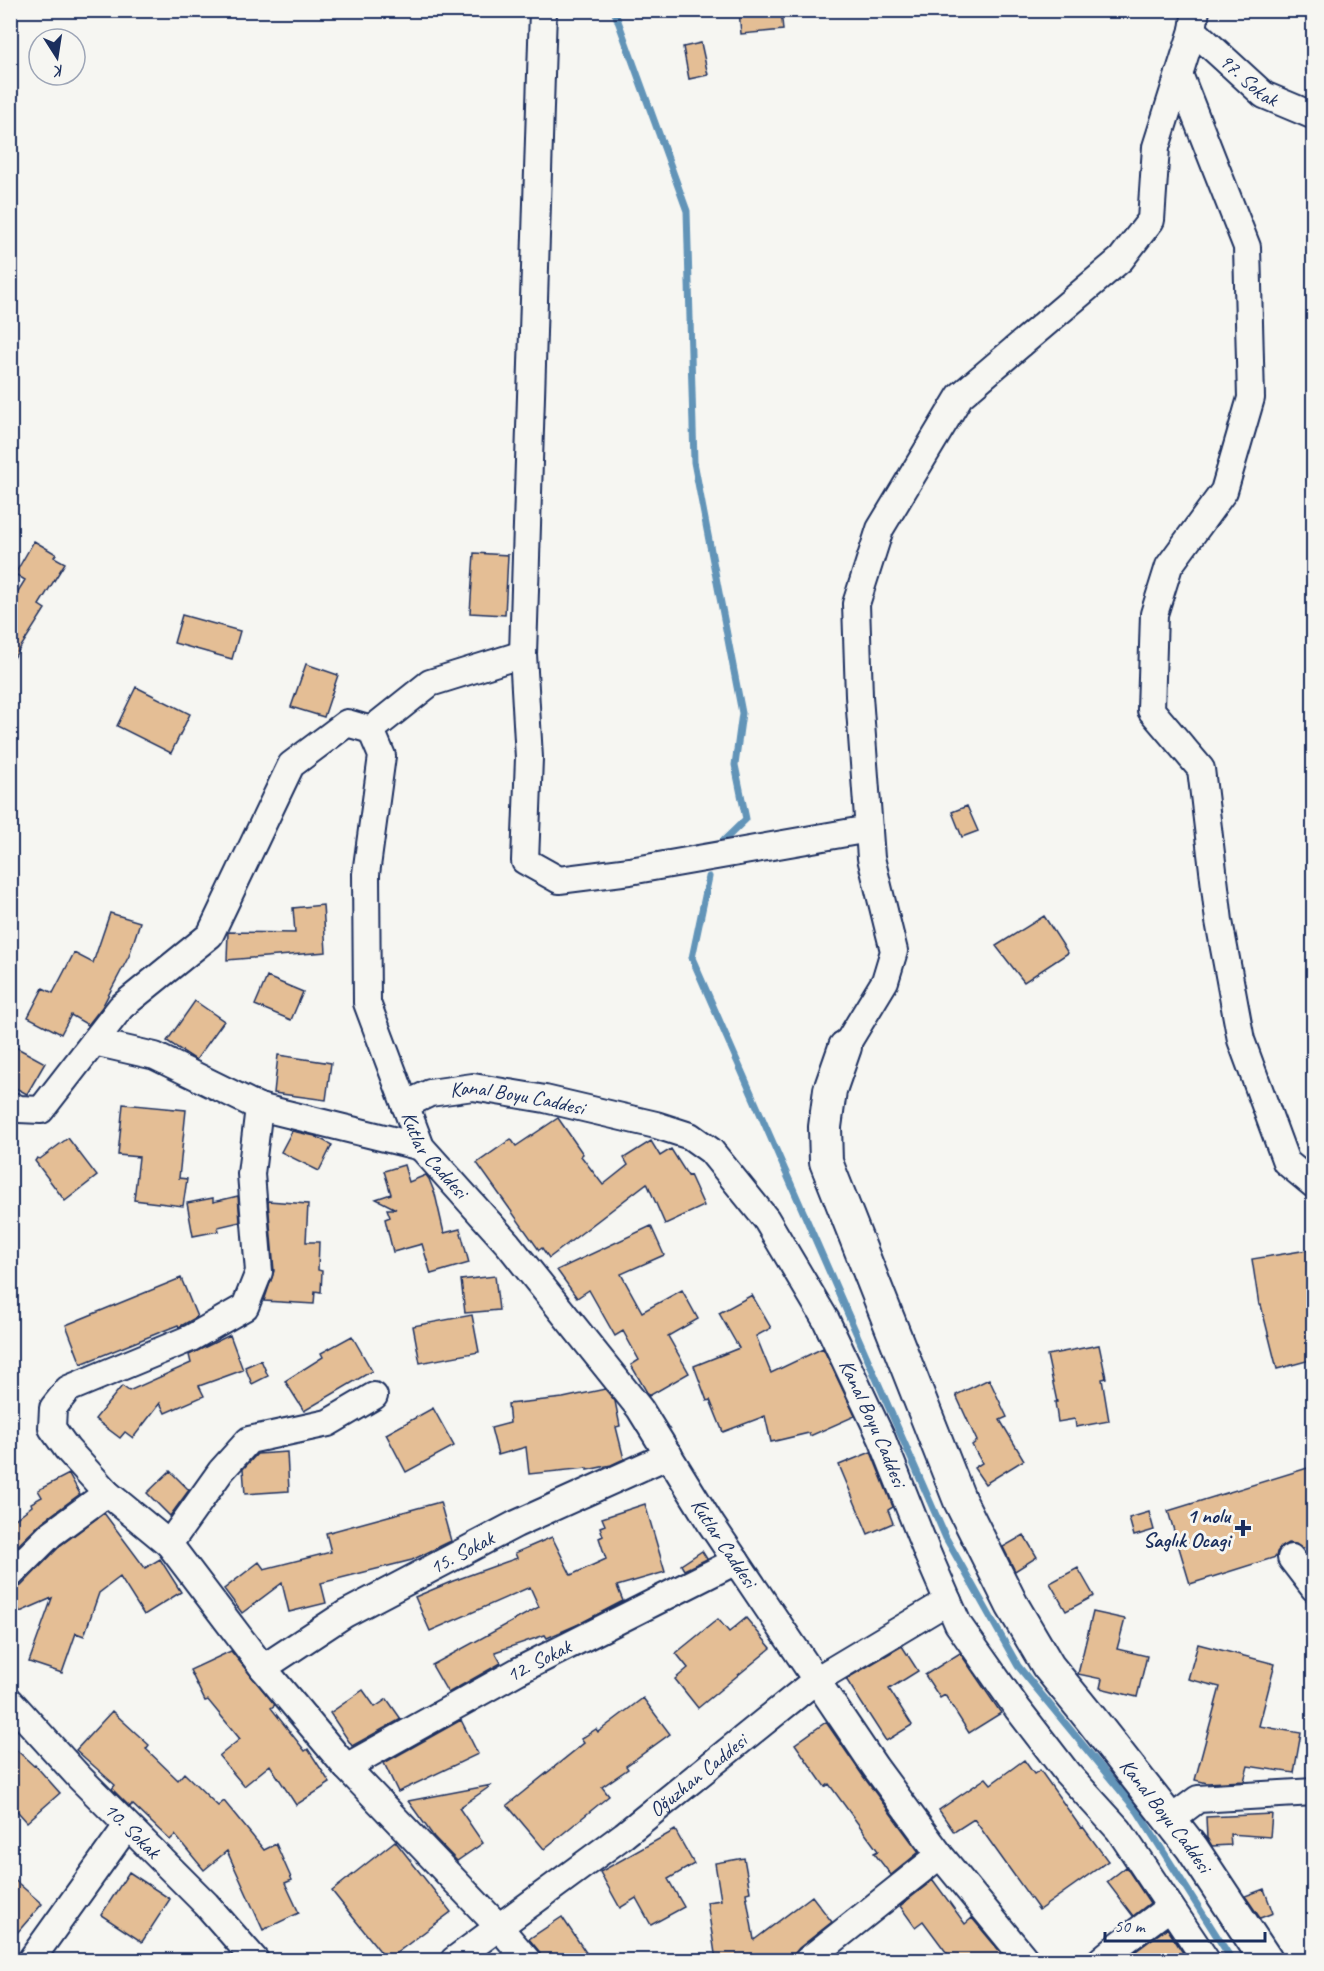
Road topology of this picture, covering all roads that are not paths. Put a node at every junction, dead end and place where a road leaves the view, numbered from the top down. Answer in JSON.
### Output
{"nodes":[{"id":1,"x":543,"y":10,"type":"edge"},
{"id":2,"x":1194,"y":20,"type":"edge"},
{"id":3,"x":1179,"y":74,"type":"junction"},
{"id":4,"x":1314,"y":116,"type":"edge"},
{"id":5,"x":523,"y":654,"type":"junction"},
{"id":6,"x":371,"y":730,"type":"junction"},
{"id":7,"x":868,"y":829,"type":"junction"},
{"id":8,"x":94,"y":1042,"type":"junction"},
{"id":9,"x":845,"y":1047,"type":"joint"},
{"id":10,"x":10,"y":1105,"type":"edge"},
{"id":11,"x":259,"y":1107,"type":"junction"},
{"id":12,"x":413,"y":1126,"type":"junction"},
{"id":13,"x":1314,"y":1185,"type":"edge"},
{"id":14,"x":374,"y":1396,"type":"dead end"},
{"id":15,"x":669,"y":1455,"type":"junction"},
{"id":16,"x":107,"y":1493,"type":"junction"},
{"id":17,"x":169,"y":1544,"type":"junction"},
{"id":18,"x":1291,"y":1558,"type":"dead end"},
{"id":19,"x":736,"y":1561,"type":"junction"},
{"id":20,"x":10,"y":1575,"type":"edge"},
{"id":21,"x":1314,"y":1588,"type":"edge"},
{"id":22,"x":948,"y":1601,"type":"junction"},
{"id":23,"x":263,"y":1668,"type":"junction"},
{"id":24,"x":816,"y":1680,"type":"junction"},
{"id":25,"x":11,"y":1699,"type":"edge"},
{"id":26,"x":346,"y":1767,"type":"junction"},
{"id":27,"x":1314,"y":1792,"type":"edge"},
{"id":28,"x":1170,"y":1820,"type":"junction"},
{"id":29,"x":127,"y":1826,"type":"junction"},
{"id":30,"x":940,"y":1855,"type":"junction"},
{"id":31,"x":1170,"y":1907,"type":"junction"},
{"id":32,"x":498,"y":1926,"type":"junction"},
{"id":33,"x":31,"y":1960,"type":"edge"},
{"id":34,"x":255,"y":1960,"type":"edge"},
{"id":35,"x":454,"y":1960,"type":"edge"},
{"id":36,"x":527,"y":1960,"type":"edge"},
{"id":37,"x":808,"y":1960,"type":"edge"},
{"id":38,"x":1026,"y":1960,"type":"edge"},
{"id":39,"x":1101,"y":1960,"type":"edge"},
{"id":40,"x":1206,"y":1960,"type":"edge"},
{"id":41,"x":1266,"y":1960,"type":"edge"}],
"edges":[{"from":1,"to":5,"type":"street"},
{"from":2,"to":3,"type":"street"},
{"from":2,"to":4,"type":"street","name":"97. Sokak"},
{"from":3,"to":7,"type":"street"},
{"from":3,"to":13,"type":"street"},
{"from":5,"to":6,"type":"street"},
{"from":5,"to":7,"type":"street"},
{"from":6,"to":8,"type":"street"},
{"from":6,"to":12,"type":"street","name":"Kutlar Caddesi"},
{"from":7,"to":9,"type":"street"},
{"from":8,"to":10,"type":"street"},
{"from":8,"to":11,"type":"street"},
{"from":9,"to":28,"type":"street","name":"Kanal Boyu Caddesi"},
{"from":11,"to":12,"type":"street"},
{"from":11,"to":16,"type":"street"},
{"from":12,"to":15,"type":"street","name":"Kutlar Caddesi"},
{"from":12,"to":22,"type":"street","name":"Kanal Boyu Caddesi"},
{"from":14,"to":17,"type":"street"},
{"from":15,"to":19,"type":"street","name":"Kutlar Caddesi"},
{"from":15,"to":23,"type":"street","name":"15. Sokak"},
{"from":16,"to":17,"type":"street"},
{"from":16,"to":20,"type":"street"},
{"from":17,"to":23,"type":"street"},
{"from":18,"to":21,"type":"street"},
{"from":19,"to":24,"type":"street","name":"Kutlar Caddesi"},
{"from":19,"to":26,"type":"street","name":"12. Sokak"},
{"from":22,"to":24,"type":"street","name":"Oğuzhan Caddesi"},
{"from":22,"to":31,"type":"street","name":"Kanal Boyu Caddesi"},
{"from":23,"to":26,"type":"street"},
{"from":24,"to":30,"type":"street","name":"Kutlar Caddesi"},
{"from":24,"to":32,"type":"street","name":"Oğuzhan Caddesi"},
{"from":25,"to":29,"type":"street","name":"10. Sokak"},
{"from":26,"to":32,"type":"street"},
{"from":27,"to":28,"type":"street"},
{"from":28,"to":41,"type":"street","name":"Kanal Boyu Caddesi"},
{"from":29,"to":33,"type":"street"},
{"from":29,"to":34,"type":"street","name":"10. Sokak"},
{"from":30,"to":37,"type":"street"},
{"from":30,"to":38,"type":"street","name":"Kutlar Caddesi"},
{"from":31,"to":39,"type":"street"},
{"from":31,"to":40,"type":"street","name":"Kanal Boyu Caddesi"},
{"from":32,"to":35,"type":"street","name":"Oğuzhan Caddesi"},
{"from":32,"to":36,"type":"street"}]}
